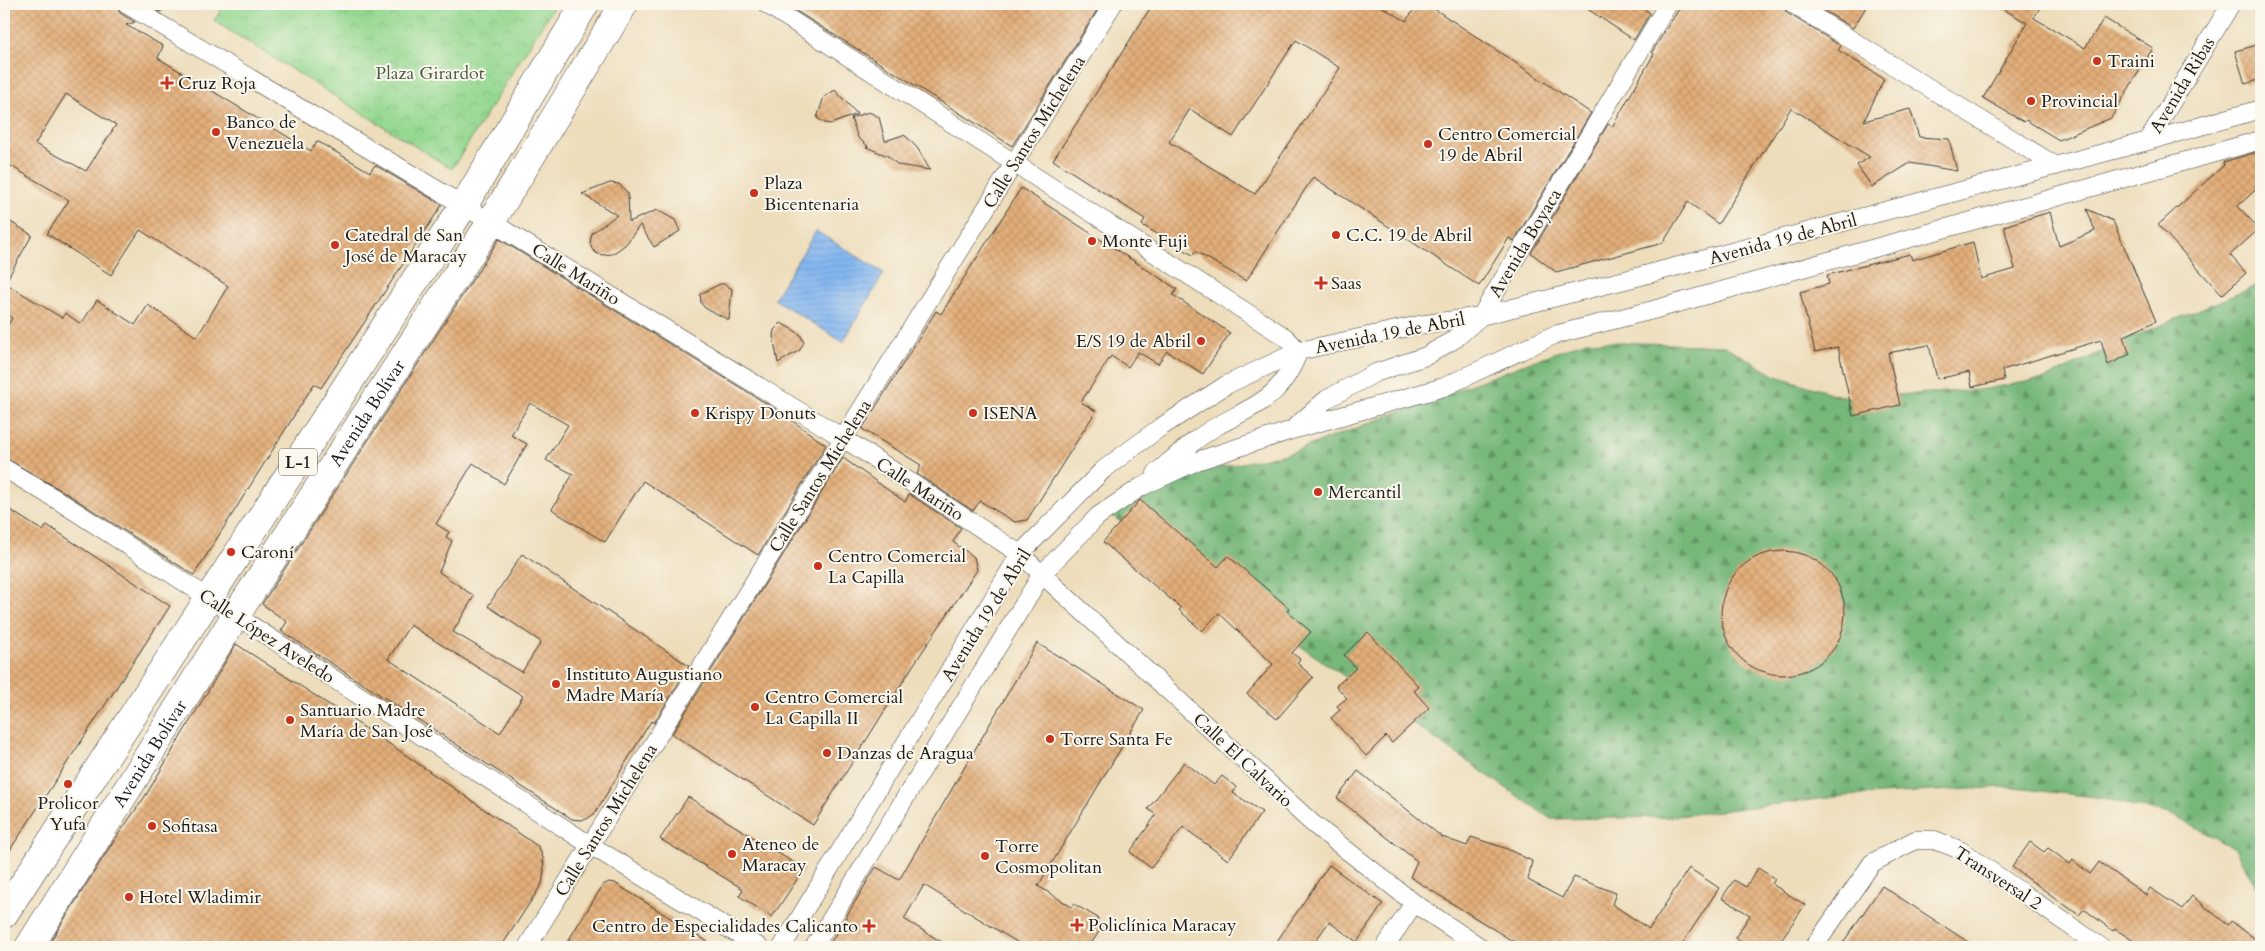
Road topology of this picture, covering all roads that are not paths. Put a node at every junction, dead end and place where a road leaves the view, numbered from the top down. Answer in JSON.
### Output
{"nodes":[{"id":1,"x":126,"y":4,"type":"edge"},
{"id":2,"x":586,"y":4,"type":"edge"},
{"id":3,"x":624,"y":4,"type":"edge"},
{"id":4,"x":766,"y":4,"type":"edge"},
{"id":5,"x":1113,"y":4,"type":"edge"},
{"id":6,"x":1668,"y":4,"type":"edge"},
{"id":7,"x":1792,"y":4,"type":"edge"},
{"id":8,"x":2231,"y":4,"type":"edge"},
{"id":9,"x":2261,"y":109,"type":"edge"},
{"id":10,"x":2261,"y":140,"type":"edge"},
{"id":11,"x":2148,"y":141,"type":"junction"},
{"id":12,"x":1014,"y":163,"type":"junction"},
{"id":13,"x":2056,"y":166,"type":"junction"},
{"id":14,"x":464,"y":205,"type":"junction"},
{"id":15,"x":491,"y":222,"type":"junction"},
{"id":16,"x":1481,"y":316,"type":"junction"},
{"id":17,"x":1299,"y":351,"type":"junction"},
{"id":18,"x":1292,"y":430,"type":"junction"},
{"id":19,"x":843,"y":438,"type":"junction"},
{"id":20,"x":4,"y":468,"type":"edge"},
{"id":21,"x":1141,"y":487,"type":"junction"},
{"id":22,"x":1020,"y":554,"type":"junction"},
{"id":23,"x":1042,"y":574,"type":"junction"},
{"id":24,"x":210,"y":599,"type":"junction"},
{"id":25,"x":236,"y":615,"type":"junction"},
{"id":26,"x":590,"y":845,"type":"junction"},
{"id":27,"x":1414,"y":903,"type":"junction"},
{"id":28,"x":4,"y":914,"type":"edge"},
{"id":29,"x":29,"y":947,"type":"edge"},
{"id":30,"x":527,"y":947,"type":"edge"},
{"id":31,"x":759,"y":947,"type":"edge"},
{"id":32,"x":782,"y":947,"type":"edge"},
{"id":33,"x":814,"y":947,"type":"edge"},
{"id":34,"x":1385,"y":947,"type":"edge"},
{"id":35,"x":1480,"y":947,"type":"edge"},
{"id":36,"x":1814,"y":947,"type":"edge"},
{"id":37,"x":2101,"y":947,"type":"edge"}],
"edges":[{"from":1,"to":14,"type":"street","name":"Calle Mariño"},
{"from":2,"to":14,"type":"main road","name":"Avenida Bolívar","number":"L-1"},
{"from":3,"to":15,"type":"main road","name":"Avenida Bolívar","number":"L-1"},
{"from":4,"to":12,"type":"street"},
{"from":5,"to":12,"type":"street","name":"Calle Santos Michelena"},
{"from":6,"to":16,"type":"street","name":"Avenida Boyaca"},
{"from":7,"to":13,"type":"street"},
{"from":8,"to":11,"type":"street","name":"Avenida Ribas"},
{"from":9,"to":11,"type":"street","name":"Avenida 19 de Abril"},
{"from":10,"to":18,"type":"street","name":"Avenida 19 de Abril"},
{"from":11,"to":13,"type":"street","name":"Avenida 19 de Abril"},
{"from":12,"to":17,"type":"street"},
{"from":12,"to":19,"type":"street","name":"Calle Santos Michelena"},
{"from":13,"to":16,"type":"street","name":"Avenida 19 de Abril"},
{"from":14,"to":15,"type":"street","name":"Calle Mariño"},
{"from":14,"to":24,"type":"main road","name":"Avenida Bolívar","number":"L-1"},
{"from":15,"to":19,"type":"street","name":"Calle Mariño"},
{"from":15,"to":25,"type":"main road","name":"Avenida Bolívar","number":"L-1"},
{"from":16,"to":17,"type":"street","name":"Avenida 19 de Abril"},
{"from":16,"to":18,"type":"street","name":"Avenida Boyaca"},
{"from":17,"to":21,"type":"street"},
{"from":17,"to":22,"type":"street","name":"Avenida 19 de Abril"},
{"from":18,"to":21,"type":"street","name":"Avenida 19 de Abril"},
{"from":19,"to":22,"type":"street","name":"Calle Mariño"},
{"from":19,"to":26,"type":"street","name":"Calle Santos Michelena"},
{"from":20,"to":24,"type":"street","name":"Calle López Aveledo"},
{"from":21,"to":23,"type":"street","name":"Avenida 19 de Abril"},
{"from":22,"to":23,"type":"street","name":"Calle El Calvario"},
{"from":22,"to":32,"type":"street","name":"Avenida 19 de Abril"},
{"from":23,"to":27,"type":"street","name":"Calle El Calvario"},
{"from":23,"to":33,"type":"street","name":"Avenida 19 de Abril"},
{"from":24,"to":25,"type":"street","name":"Calle López Aveledo"},
{"from":24,"to":28,"type":"main road","name":"Avenida Bolívar","number":"L-1"},
{"from":25,"to":26,"type":"street","name":"Calle López Aveledo"},
{"from":25,"to":29,"type":"main road","name":"Avenida Bolívar","number":"L-1"},
{"from":26,"to":30,"type":"street","name":"Calle Santos Michelena"},
{"from":26,"to":31,"type":"street","name":"Calle López Aveledo"},
{"from":27,"to":34,"type":"street"},
{"from":27,"to":35,"type":"street","name":"Calle El Calvario"},
{"from":36,"to":37,"type":"street","name":"Transversal 2"}]}
